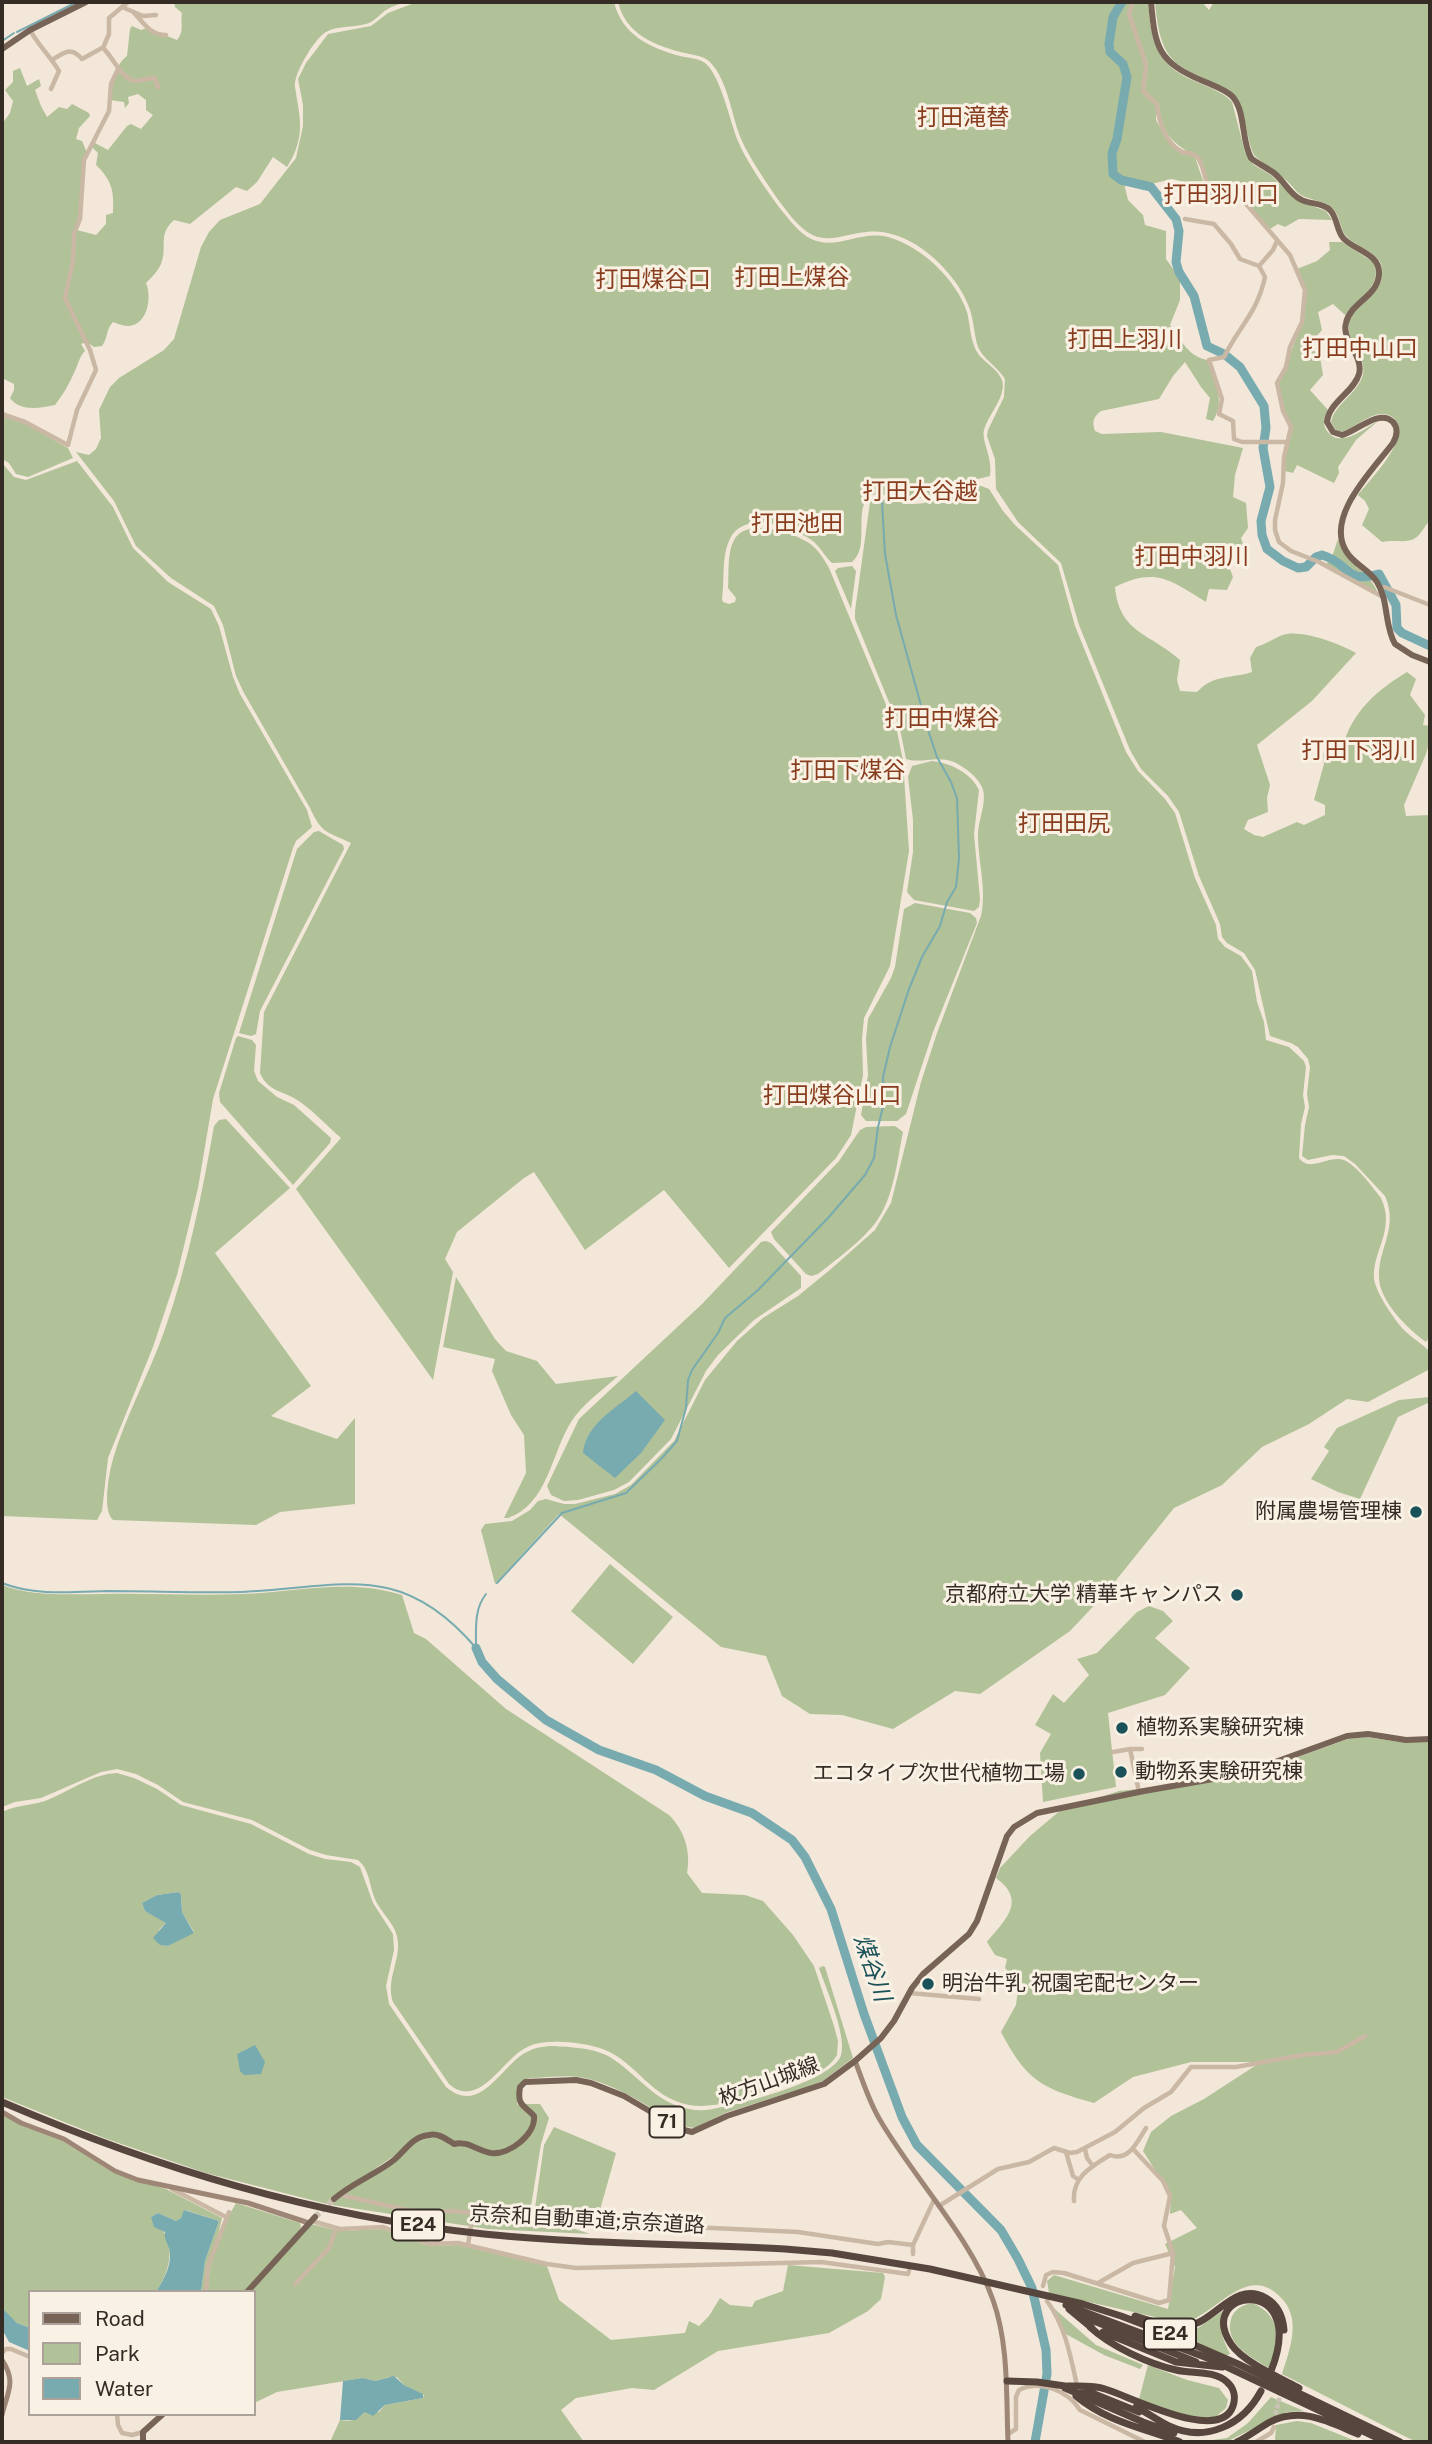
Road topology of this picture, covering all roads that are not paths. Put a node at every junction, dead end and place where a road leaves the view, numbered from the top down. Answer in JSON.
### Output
{"nodes":[{"id":1,"x":86,"y":2,"type":"edge"},
{"id":2,"x":128,"y":2,"type":"edge"},
{"id":3,"x":1133,"y":2,"type":"edge"},
{"id":4,"x":1152,"y":2,"type":"edge"},
{"id":5,"x":122,"y":7,"type":"junction"},
{"id":6,"x":134,"y":13,"type":"junction"},
{"id":7,"x":156,"y":15,"type":"dead end"},
{"id":8,"x":30,"y":30,"type":"junction"},
{"id":9,"x":166,"y":35,"type":"dead end"},
{"id":10,"x":2,"y":48,"type":"edge"},
{"id":11,"x":103,"y":48,"type":"junction"},
{"id":12,"x":52,"y":60,"type":"junction"},
{"id":13,"x":118,"y":69,"type":"junction"},
{"id":14,"x":158,"y":86,"type":"dead end"},
{"id":15,"x":51,"y":89,"type":"dead end"},
{"id":16,"x":1185,"y":219,"type":"dead end"},
{"id":17,"x":1277,"y":241,"type":"junction"},
{"id":18,"x":1259,"y":266,"type":"junction"},
{"id":19,"x":2,"y":414,"type":"edge"},
{"id":20,"x":1289,"y":442,"type":"junction"},
{"id":21,"x":1380,"y":590,"type":"junction"},
{"id":22,"x":1384,"y":598,"type":"junction"},
{"id":23,"x":1430,"y":605,"type":"edge"},
{"id":24,"x":1430,"y":662,"type":"edge"},
{"id":25,"x":1430,"y":1739,"type":"edge"},
{"id":26,"x":1130,"y":1749,"type":"junction"},
{"id":27,"x":1142,"y":1749,"type":"dead end"},
{"id":28,"x":1113,"y":1752,"type":"dead end"},
{"id":29,"x":1139,"y":1792,"type":"junction"},
{"id":30,"x":909,"y":1993,"type":"junction"},
{"id":31,"x":979,"y":1998,"type":"dead end"},
{"id":32,"x":1365,"y":2036,"type":"dead end"},
{"id":33,"x":855,"y":2062,"type":"junction"},
{"id":34,"x":2,"y":2104,"type":"edge"},
{"id":35,"x":2,"y":2112,"type":"edge"},
{"id":36,"x":1146,"y":2128,"type":"dead end"},
{"id":37,"x":1085,"y":2149,"type":"junction"},
{"id":38,"x":1133,"y":2149,"type":"junction"},
{"id":39,"x":1066,"y":2151,"type":"junction"},
{"id":40,"x":1093,"y":2165,"type":"junction"},
{"id":41,"x":1079,"y":2180,"type":"junction"},
{"id":42,"x":172,"y":2188,"type":"junction"},
{"id":43,"x":336,"y":2197,"type":"joint"},
{"id":44,"x":934,"y":2200,"type":"junction"},
{"id":45,"x":1074,"y":2201,"type":"dead end"},
{"id":46,"x":938,"y":2207,"type":"junction"},
{"id":47,"x":312,"y":2220,"type":"junction"},
{"id":48,"x":634,"y":2226,"type":"dead end"},
{"id":49,"x":336,"y":2229,"type":"junction"},
{"id":50,"x":468,"y":2244,"type":"junction"},
{"id":51,"x":913,"y":2245,"type":"junction"},
{"id":52,"x":913,"y":2253,"type":"dead end"},
{"id":53,"x":1173,"y":2253,"type":"junction"},
{"id":54,"x":909,"y":2271,"type":"dead end"},
{"id":55,"x":1097,"y":2283,"type":"junction"},
{"id":56,"x":295,"y":2284,"type":"dead end"},
{"id":57,"x":1043,"y":2286,"type":"dead end"},
{"id":58,"x":206,"y":2290,"type":"edge"},
{"id":59,"x":249,"y":2290,"type":"edge"},
{"id":60,"x":1046,"y":2298,"type":"junction"},
{"id":61,"x":1083,"y":2304,"type":"junction"},
{"id":62,"x":1072,"y":2310,"type":"junction"},
{"id":63,"x":1084,"y":2320,"type":"junction"},
{"id":64,"x":1090,"y":2327,"type":"junction"},
{"id":65,"x":2,"y":2353,"type":"edge"},
{"id":66,"x":28,"y":2356,"type":"edge"},
{"id":67,"x":2,"y":2360,"type":"edge"},
{"id":68,"x":1192,"y":2364,"type":"junction"},
{"id":69,"x":1203,"y":2365,"type":"junction"},
{"id":70,"x":1224,"y":2367,"type":"junction"},
{"id":71,"x":1244,"y":2374,"type":"junction"},
{"id":72,"x":1006,"y":2381,"type":"junction"},
{"id":73,"x":1077,"y":2385,"type":"junction"},
{"id":74,"x":1062,"y":2387,"type":"junction"},
{"id":75,"x":1263,"y":2392,"type":"dead end"},
{"id":76,"x":1077,"y":2401,"type":"junction"},
{"id":77,"x":2,"y":2415,"type":"edge"},
{"id":78,"x":117,"y":2416,"type":"edge"},
{"id":79,"x":161,"y":2416,"type":"edge"},
{"id":80,"x":1273,"y":2427,"type":"tunnel mouth"},
{"id":81,"x":143,"y":2431,"type":"junction"},
{"id":82,"x":1166,"y":2431,"type":"junction"},
{"id":83,"x":1008,"y":2434,"type":"junction"},
{"id":84,"x":143,"y":2442,"type":"edge"},
{"id":85,"x":1008,"y":2442,"type":"edge"},
{"id":86,"x":1145,"y":2442,"type":"edge"},
{"id":87,"x":1180,"y":2442,"type":"edge"},
{"id":88,"x":1237,"y":2442,"type":"edge"},
{"id":89,"x":1256,"y":2442,"type":"edge"},
{"id":90,"x":1378,"y":2442,"type":"edge"},
{"id":91,"x":1386,"y":2442,"type":"edge"},
{"id":92,"x":1401,"y":2442,"type":"edge"}],
"edges":[{"from":1,"to":8,"type":"main road"},
{"from":2,"to":5,"type":"street"},
{"from":3,"to":17,"type":"street"},
{"from":4,"to":21,"type":"main road"},
{"from":5,"to":6,"type":"street"},
{"from":5,"to":11,"type":"street"},
{"from":6,"to":7,"type":"street"},
{"from":6,"to":9,"type":"street"},
{"from":8,"to":10,"type":"main road"},
{"from":8,"to":12,"type":"street"},
{"from":11,"to":12,"type":"street"},
{"from":11,"to":13,"type":"street"},
{"from":12,"to":15,"type":"street"},
{"from":13,"to":14,"type":"street"},
{"from":13,"to":19,"type":"street"},
{"from":16,"to":18,"type":"street"},
{"from":17,"to":18,"type":"street"},
{"from":17,"to":20,"type":"street"},
{"from":18,"to":20,"type":"street"},
{"from":20,"to":22,"type":"street"},
{"from":21,"to":22,"type":"main road"},
{"from":21,"to":23,"type":"street"},
{"from":22,"to":24,"type":"main road"},
{"from":25,"to":29,"type":"main road","name":"枚方山城線","number":"71"},
{"from":26,"to":27,"type":"street"},
{"from":26,"to":28,"type":"street"},
{"from":26,"to":29,"type":"street"},
{"from":29,"to":30,"type":"main road","name":"枚方山城線","number":"71"},
{"from":30,"to":31,"type":"street"},
{"from":30,"to":33,"type":"main road","name":"枚方山城線","number":"71"},
{"from":32,"to":37,"type":"street"},
{"from":33,"to":43,"type":"main road","name":"枚方山城線","number":"71"},
{"from":33,"to":44,"type":"street"},
{"from":34,"to":60,"type":"highway","name":"京奈和自動車道;京奈道路","number":"E24"},
{"from":35,"to":42,"type":"street"},
{"from":36,"to":38,"type":"street"},
{"from":37,"to":39,"type":"street"},
{"from":37,"to":40,"type":"street"},
{"from":38,"to":40,"type":"street"},
{"from":38,"to":53,"type":"street"},
{"from":39,"to":41,"type":"street"},
{"from":39,"to":46,"type":"street"},
{"from":40,"to":41,"type":"street"},
{"from":41,"to":45,"type":"street"},
{"from":42,"to":47,"type":"street"},
{"from":42,"to":58,"type":"street"},
{"from":43,"to":50,"type":"street"},
{"from":44,"to":46,"type":"street"},
{"from":44,"to":51,"type":"street"},
{"from":46,"to":72,"type":"street"},
{"from":47,"to":49,"type":"street"},
{"from":47,"to":59,"type":"main road"},
{"from":48,"to":51,"type":"street"},
{"from":49,"to":50,"type":"street"},
{"from":49,"to":56,"type":"street"},
{"from":50,"to":54,"type":"street"},
{"from":51,"to":52,"type":"street"},
{"from":53,"to":55,"type":"street"},
{"from":53,"to":55,"type":"street"},
{"from":55,"to":57,"type":"street"},
{"from":60,"to":61,"type":"highway","name":"京奈和自動車道;京奈道路","number":"E24"},
{"from":60,"to":62,"type":"highway","name":"京奈和自動車道;京奈道路","number":"E24"},
{"from":60,"to":73,"type":"street"},
{"from":61,"to":92,"type":"highway","name":"京奈和自動車道;京奈道路","number":"E24"},
{"from":61,"to":92,"type":"highway"},
{"from":62,"to":63,"type":"highway"},
{"from":62,"to":69,"type":"highway"},
{"from":62,"to":70,"type":"highway"},
{"from":62,"to":71,"type":"highway","number":"E24"},
{"from":63,"to":64,"type":"highway"},
{"from":63,"to":68,"type":"highway"},
{"from":64,"to":68,"type":"highway"},
{"from":64,"to":74,"type":"highway"},
{"from":65,"to":66,"type":"street"},
{"from":67,"to":77,"type":"street"},
{"from":68,"to":69,"type":"highway"},
{"from":69,"to":70,"type":"highway"},
{"from":70,"to":71,"type":"highway"},
{"from":71,"to":91,"type":"highway","number":"E24"},
{"from":72,"to":74,"type":"highway"},
{"from":72,"to":83,"type":"street"},
{"from":73,"to":74,"type":"highway"},
{"from":73,"to":82,"type":"highway"},
{"from":74,"to":76,"type":"highway"},
{"from":74,"to":82,"type":"highway"},
{"from":75,"to":82,"type":"highway"},
{"from":76,"to":82,"type":"highway"},
{"from":76,"to":83,"type":"street"},
{"from":76,"to":86,"type":"street"},
{"from":78,"to":81,"type":"street"},
{"from":79,"to":81,"type":"main road"},
{"from":80,"to":89,"type":"street"},
{"from":81,"to":84,"type":"main road"},
{"from":82,"to":87,"type":"highway"},
{"from":83,"to":85,"type":"street"},
{"from":88,"to":90,"type":"highway"}]}
